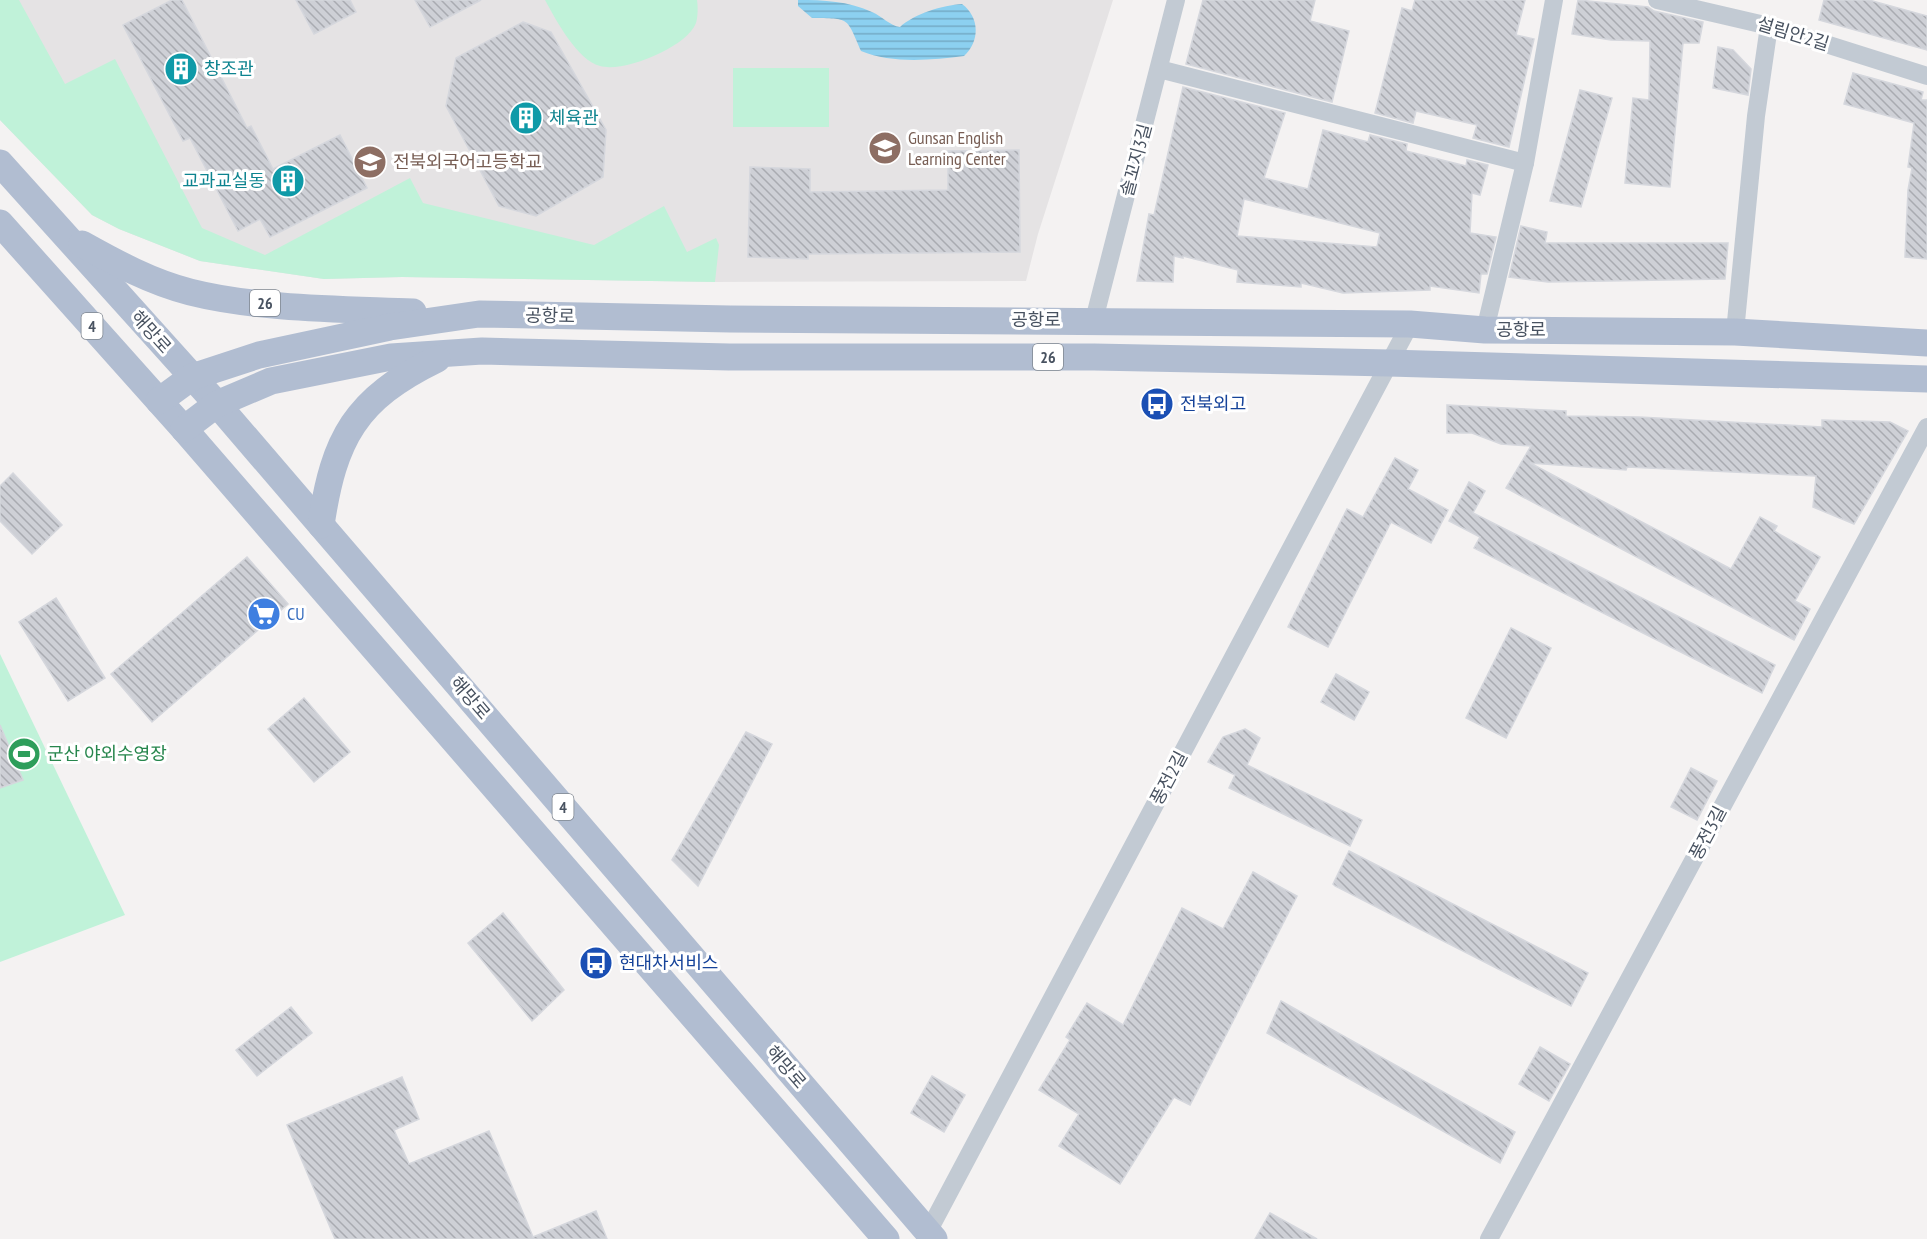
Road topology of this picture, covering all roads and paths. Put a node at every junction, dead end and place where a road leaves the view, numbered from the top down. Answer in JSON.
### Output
{"nodes":[{"id":1,"x":1176,"y":0,"type":"edge"},
{"id":2,"x":1554,"y":0,"type":"edge"},
{"id":3,"x":1657,"y":0,"type":"edge"},
{"id":4,"x":1769,"y":26,"type":"junction"},
{"id":5,"x":1159,"y":69,"type":"junction"},
{"id":6,"x":1927,"y":76,"type":"edge"},
{"id":7,"x":0,"y":163,"type":"edge"},
{"id":8,"x":1525,"y":164,"type":"junction"},
{"id":9,"x":0,"y":222,"type":"edge"},
{"id":10,"x":65,"y":235,"type":"junction"},
{"id":11,"x":479,"y":314,"type":"junction"},
{"id":12,"x":1094,"y":320,"type":"junction"},
{"id":13,"x":1410,"y":324,"type":"junction"},
{"id":14,"x":1485,"y":330,"type":"junction"},
{"id":15,"x":1735,"y":332,"type":"junction"},
{"id":16,"x":1927,"y":343,"type":"edge"},
{"id":17,"x":449,"y":353,"type":"junction"},
{"id":18,"x":1389,"y":363,"type":"junction"},
{"id":19,"x":192,"y":377,"type":"junction"},
{"id":20,"x":1927,"y":379,"type":"edge"},
{"id":21,"x":159,"y":401,"type":"junction"},
{"id":22,"x":217,"y":404,"type":"junction"},
{"id":23,"x":1927,"y":427,"type":"edge"},
{"id":24,"x":184,"y":429,"type":"junction"},
{"id":25,"x":321,"y":525,"type":"junction"},
{"id":26,"x":931,"y":1236,"type":"edge"},
{"id":27,"x":886,"y":1239,"type":"edge"},
{"id":28,"x":1489,"y":1239,"type":"edge"}],
"edges":[{"from":1,"to":5,"type":"street","name":"솔꼬지3길"},
{"from":2,"to":8,"type":"street"},
{"from":3,"to":4,"type":"street","name":"설림안2길"},
{"from":4,"to":6,"type":"street","name":"설림안2길"},
{"from":4,"to":15,"type":"street"},
{"from":5,"to":8,"type":"street"},
{"from":5,"to":12,"type":"street","name":"솔꼬지3길"},
{"from":7,"to":10,"type":"main road","name":"해망로","number":"4"},
{"from":8,"to":14,"type":"street"},
{"from":9,"to":21,"type":"main road","name":"해망로","number":"4"},
{"from":10,"to":11,"type":"main road","number":"26"},
{"from":10,"to":19,"type":"main road","name":"해망로","number":"4"},
{"from":11,"to":12,"type":"main road","name":"공항로","number":"26"},
{"from":11,"to":19,"type":"main road","name":"공항로"},
{"from":12,"to":13,"type":"main road","name":"공항로","number":"26"},
{"from":13,"to":14,"type":"main road","name":"공항로","number":"26"},
{"from":13,"to":18,"type":"street","name":"풍전2길"},
{"from":14,"to":15,"type":"main road","name":"공항로","number":"26"},
{"from":15,"to":16,"type":"main road","name":"공항로","number":"26"},
{"from":17,"to":18,"type":"main road","name":"공항로","number":"26"},
{"from":17,"to":22,"type":"main road","name":"공항로","number":"26"},
{"from":17,"to":25,"type":"main road"},
{"from":18,"to":20,"type":"main road","name":"공항로","number":"26"},
{"from":18,"to":26,"type":"street","name":"풍전2길"},
{"from":19,"to":21,"type":"main road","name":"공항로"},
{"from":19,"to":22,"type":"main road","name":"해망로","number":"4"},
{"from":21,"to":24,"type":"main road","name":"해망로","number":"4"},
{"from":22,"to":24,"type":"main road","name":"공항로","number":"26"},
{"from":22,"to":25,"type":"main road","name":"해망로","number":"4"},
{"from":23,"to":28,"type":"street","name":"풍전3길"},
{"from":24,"to":27,"type":"main road","name":"해망로","number":"4"},
{"from":25,"to":26,"type":"main road","name":"해망로","number":"4"}]}
